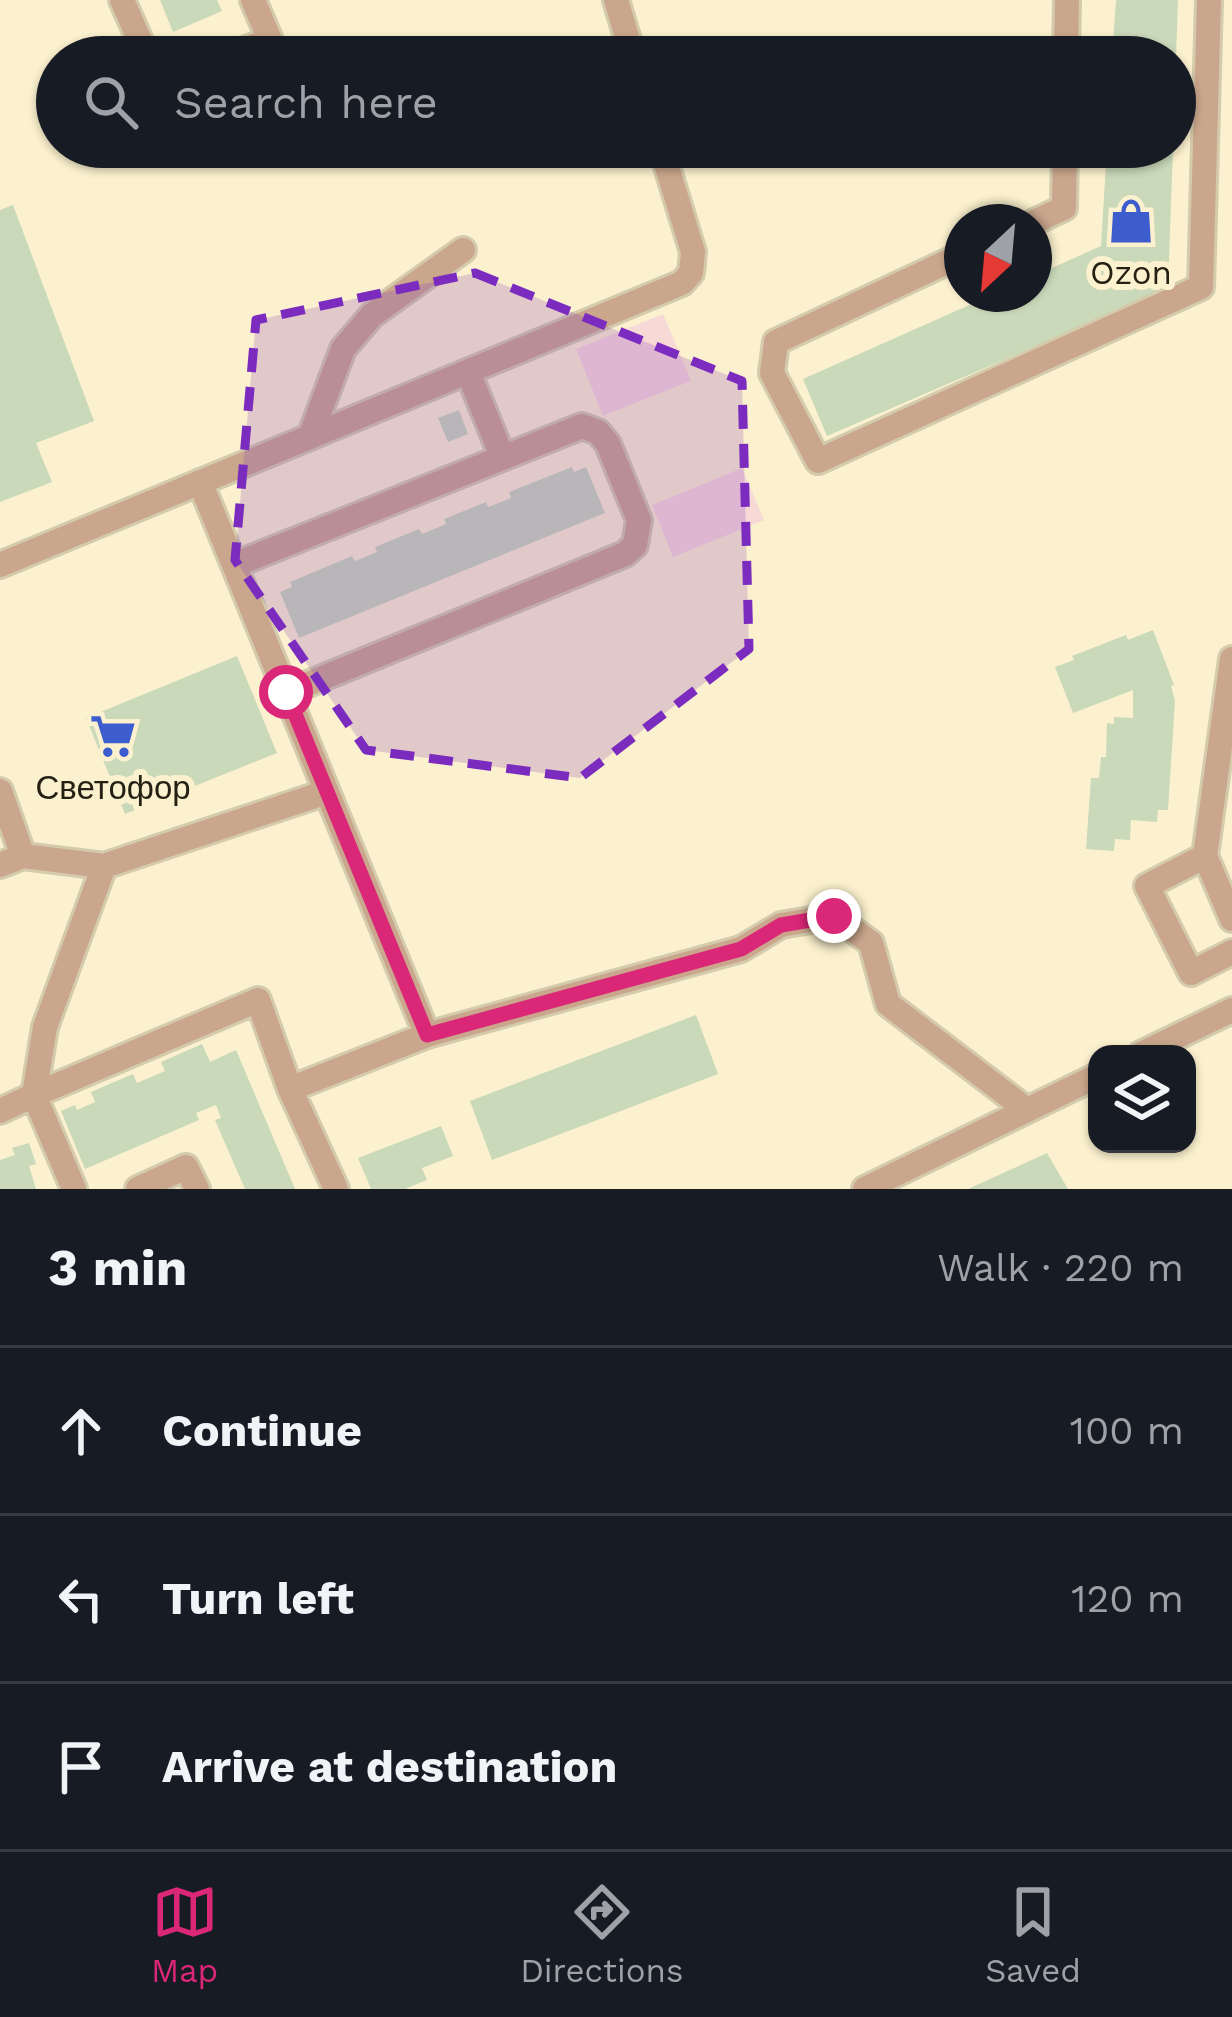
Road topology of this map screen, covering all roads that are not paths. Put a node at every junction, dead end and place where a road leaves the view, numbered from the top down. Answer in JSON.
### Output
{"nodes":[{"id":1,"x":122,"y":0,"type":"edge"},
{"id":2,"x":253,"y":0,"type":"edge"},
{"id":3,"x":616,"y":0,"type":"edge"},
{"id":4,"x":1067,"y":0,"type":"edge"},
{"id":5,"x":1210,"y":0,"type":"edge"},
{"id":6,"x":138,"y":36,"type":"edge"},
{"id":7,"x":268,"y":36,"type":"edge"},
{"id":8,"x":627,"y":36,"type":"edge"},
{"id":9,"x":1066,"y":36,"type":"edge"},
{"id":10,"x":667,"y":168,"type":"edge"},
{"id":11,"x":1065,"y":168,"type":"edge"},
{"id":12,"x":1052,"y":214,"type":"edge"},
{"id":13,"x":463,"y":250,"type":"dead end"},
{"id":14,"x":944,"y":263,"type":"edge"},
{"id":15,"x":468,"y":372,"type":"junction"},
{"id":16,"x":310,"y":437,"type":"junction"},
{"id":17,"x":502,"y":456,"type":"junction"},
{"id":18,"x":200,"y":482,"type":"junction"},
{"id":19,"x":0,"y":565,"type":"edge"},
{"id":20,"x":234,"y":565,"type":"junction"},
{"id":21,"x":1232,"y":659,"type":"edge"},
{"id":22,"x":286,"y":692,"type":"junction"},
{"id":23,"x":0,"y":791,"type":"edge"},
{"id":24,"x":327,"y":792,"type":"junction"},
{"id":25,"x":1205,"y":856,"type":"junction"},
{"id":26,"x":12,"y":860,"type":"edge"},
{"id":27,"x":104,"y":866,"type":"junction"},
{"id":28,"x":1232,"y":919,"type":"edge"},
{"id":29,"x":1232,"y":952,"type":"edge"},
{"id":30,"x":1232,"y":1010,"type":"edge"},
{"id":31,"x":427,"y":1035,"type":"junction"},
{"id":32,"x":1160,"y":1045,"type":"edge"},
{"id":33,"x":1088,"y":1080,"type":"edge"},
{"id":34,"x":290,"y":1089,"type":"junction"},
{"id":35,"x":34,"y":1095,"type":"junction"},
{"id":36,"x":1027,"y":1110,"type":"junction"},
{"id":37,"x":0,"y":1111,"type":"edge"},
{"id":38,"x":74,"y":1189,"type":"edge"},
{"id":39,"x":139,"y":1189,"type":"edge"},
{"id":40,"x":197,"y":1189,"type":"edge"},
{"id":41,"x":336,"y":1189,"type":"edge"},
{"id":42,"x":865,"y":1189,"type":"edge"}],
"edges":[{"from":1,"to":6,"type":"lane"},
{"from":2,"to":7,"type":"lane"},
{"from":3,"to":8,"type":"lane"},
{"from":4,"to":9,"type":"lane"},
{"from":5,"to":14,"type":"lane"},
{"from":10,"to":15,"type":"lane"},
{"from":11,"to":12,"type":"lane"},
{"from":13,"to":16,"type":"lane"},
{"from":15,"to":16,"type":"lane"},
{"from":15,"to":17,"type":"lane"},
{"from":16,"to":18,"type":"lane"},
{"from":17,"to":20,"type":"lane"},
{"from":17,"to":22,"type":"lane"},
{"from":18,"to":19,"type":"lane"},
{"from":18,"to":20,"type":"lane"},
{"from":20,"to":22,"type":"lane"},
{"from":21,"to":25,"type":"lane"},
{"from":22,"to":24,"type":"lane"},
{"from":23,"to":26,"type":"lane"},
{"from":24,"to":27,"type":"lane"},
{"from":24,"to":31,"type":"lane"},
{"from":25,"to":28,"type":"lane"},
{"from":25,"to":29,"type":"lane"},
{"from":26,"to":27,"type":"lane"},
{"from":27,"to":35,"type":"lane"},
{"from":30,"to":32,"type":"lane"},
{"from":31,"to":34,"type":"lane"},
{"from":31,"to":36,"type":"lane"},
{"from":33,"to":36,"type":"lane"},
{"from":34,"to":35,"type":"lane"},
{"from":34,"to":41,"type":"lane"},
{"from":35,"to":37,"type":"lane"},
{"from":35,"to":38,"type":"lane"},
{"from":36,"to":42,"type":"lane"},
{"from":39,"to":40,"type":"lane"}]}
